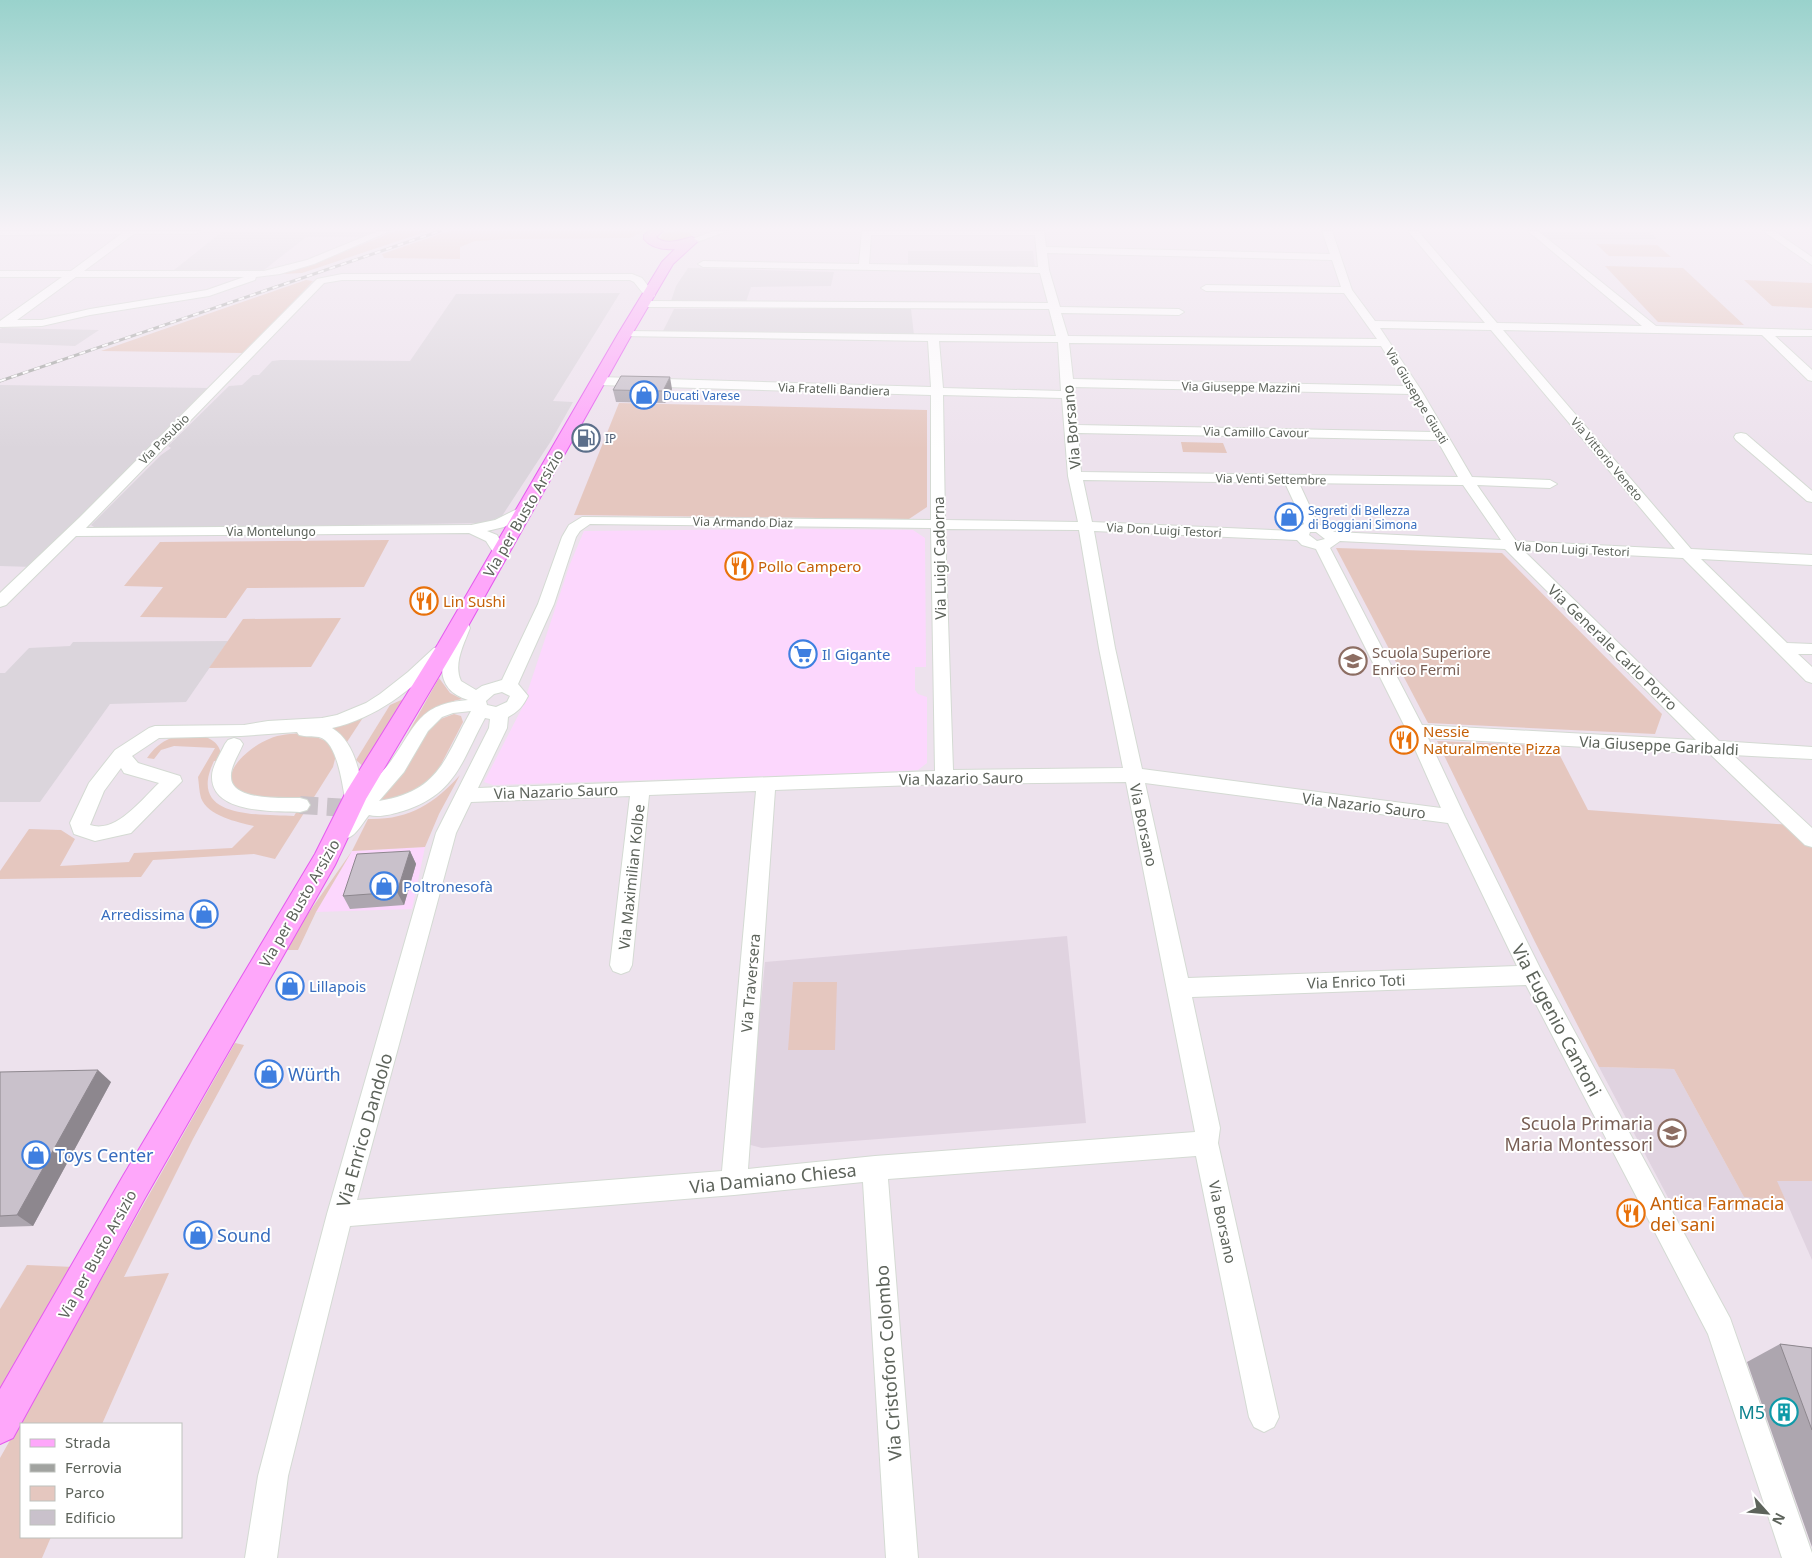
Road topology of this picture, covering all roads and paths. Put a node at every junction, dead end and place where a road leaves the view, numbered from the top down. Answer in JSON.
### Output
{"nodes":[{"id":1,"x":31,"y":304,"type":"edge"},
{"id":2,"x":142,"y":304,"type":"edge"},
{"id":3,"x":298,"y":304,"type":"edge"},
{"id":4,"x":644,"y":304,"type":"edge"},
{"id":5,"x":860,"y":304,"type":"edge"},
{"id":6,"x":1053,"y":304,"type":"edge"},
{"id":7,"x":1357,"y":304,"type":"edge"},
{"id":8,"x":1476,"y":304,"type":"edge"},
{"id":9,"x":1620,"y":304,"type":"edge"},
{"id":10,"x":1054,"y":308,"type":"junction"},
{"id":11,"x":1179,"y":312,"type":"dead end"},
{"id":12,"x":3,"y":324,"type":"edge"},
{"id":13,"x":1371,"y":324,"type":"junction"},
{"id":14,"x":1496,"y":327,"type":"junction"},
{"id":15,"x":1652,"y":330,"type":"junction"},
{"id":16,"x":1765,"y":332,"type":"junction"},
{"id":17,"x":1812,"y":333,"type":"edge"},
{"id":18,"x":625,"y":334,"type":"junction"},
{"id":19,"x":933,"y":338,"type":"junction"},
{"id":20,"x":1063,"y":339,"type":"junction"},
{"id":21,"x":1385,"y":343,"type":"junction"},
{"id":22,"x":1812,"y":377,"type":"edge"},
{"id":23,"x":599,"y":381,"type":"junction"},
{"id":24,"x":1068,"y":389,"type":"junction"},
{"id":25,"x":1415,"y":390,"type":"junction"},
{"id":26,"x":936,"y":392,"type":"junction"},
{"id":27,"x":1071,"y":428,"type":"junction"},
{"id":28,"x":1441,"y":436,"type":"junction"},
{"id":29,"x":1741,"y":437,"type":"dead end"},
{"id":30,"x":1075,"y":476,"type":"junction"},
{"id":31,"x":1290,"y":479,"type":"junction"},
{"id":32,"x":1468,"y":482,"type":"junction"},
{"id":33,"x":1550,"y":484,"type":"dead end"},
{"id":34,"x":1812,"y":498,"type":"edge"},
{"id":35,"x":524,"y":511,"type":"junction"},
{"id":36,"x":938,"y":525,"type":"junction"},
{"id":37,"x":1086,"y":526,"type":"junction"},
{"id":38,"x":470,"y":529,"type":"junction"},
{"id":39,"x":72,"y":532,"type":"junction"},
{"id":40,"x":1317,"y":536,"type":"junction"},
{"id":41,"x":1510,"y":546,"type":"junction"},
{"id":42,"x":500,"y":552,"type":"junction"},
{"id":43,"x":1687,"y":554,"type":"junction"},
{"id":44,"x":1812,"y":560,"type":"edge"},
{"id":45,"x":0,"y":602,"type":"edge"},
{"id":46,"x":470,"y":604,"type":"junction"},
{"id":47,"x":448,"y":644,"type":"junction"},
{"id":48,"x":1782,"y":648,"type":"junction"},
{"id":49,"x":1812,"y":649,"type":"edge"},
{"id":50,"x":1812,"y":677,"type":"edge"},
{"id":51,"x":508,"y":687,"type":"junction"},
{"id":52,"x":484,"y":706,"type":"junction"},
{"id":53,"x":1416,"y":731,"type":"junction"},
{"id":54,"x":240,"y":741,"type":"junction"},
{"id":55,"x":1716,"y":749,"type":"junction"},
{"id":56,"x":1812,"y":753,"type":"edge"},
{"id":57,"x":120,"y":755,"type":"junction"},
{"id":58,"x":1134,"y":775,"type":"junction"},
{"id":59,"x":944,"y":777,"type":"junction"},
{"id":60,"x":766,"y":784,"type":"junction"},
{"id":61,"x":640,"y":788,"type":"junction"},
{"id":62,"x":465,"y":795,"type":"junction"},
{"id":63,"x":364,"y":804,"type":"junction"},
{"id":64,"x":300,"y":805,"type":"tunnel mouth"},
{"id":65,"x":1455,"y":817,"type":"junction"},
{"id":66,"x":1812,"y":840,"type":"edge"},
{"id":67,"x":326,"y":858,"type":"junction"},
{"id":68,"x":621,"y":965,"type":"dead end"},
{"id":69,"x":1532,"y":975,"type":"junction"},
{"id":70,"x":1179,"y":988,"type":"junction"},
{"id":71,"x":1206,"y":1143,"type":"junction"},
{"id":72,"x":874,"y":1168,"type":"junction"},
{"id":73,"x":734,"y":1183,"type":"junction"},
{"id":74,"x":340,"y":1214,"type":"junction"},
{"id":75,"x":1264,"y":1417,"type":"dead end"},
{"id":76,"x":0,"y":1425,"type":"edge"},
{"id":77,"x":261,"y":1558,"type":"edge"},
{"id":78,"x":902,"y":1558,"type":"edge"},
{"id":79,"x":1798,"y":1558,"type":"edge"}],
"edges":[{"from":1,"to":12,"type":"street"},
{"from":2,"to":12,"type":"street"},
{"from":3,"to":39,"type":"street","name":"Via Pasubio"},
{"from":4,"to":18,"type":"main road","name":"Via per Busto Arsizio"},
{"from":5,"to":10,"type":"street"},
{"from":6,"to":10,"type":"street","name":"Via Borsano"},
{"from":7,"to":13,"type":"street","name":"Via Giuseppe Giusti"},
{"from":8,"to":14,"type":"street","name":"Via Vittorio Veneto"},
{"from":9,"to":15,"type":"street"},
{"from":10,"to":11,"type":"street"},
{"from":10,"to":20,"type":"street","name":"Via Borsano"},
{"from":13,"to":14,"type":"street"},
{"from":13,"to":21,"type":"street","name":"Via Giuseppe Giusti"},
{"from":14,"to":15,"type":"street"},
{"from":14,"to":43,"type":"street","name":"Via Vittorio Veneto"},
{"from":15,"to":16,"type":"street"},
{"from":16,"to":17,"type":"street"},
{"from":16,"to":22,"type":"street"},
{"from":18,"to":19,"type":"street"},
{"from":18,"to":23,"type":"main road","name":"Via per Busto Arsizio"},
{"from":19,"to":20,"type":"street"},
{"from":19,"to":26,"type":"street","name":"Via Luigi Cadorna"},
{"from":20,"to":21,"type":"street"},
{"from":20,"to":24,"type":"street","name":"Via Borsano"},
{"from":21,"to":25,"type":"street","name":"Via Giuseppe Giusti"},
{"from":23,"to":26,"type":"street","name":"Via Fratelli Bandiera"},
{"from":23,"to":35,"type":"main road","name":"Via per Busto Arsizio"},
{"from":24,"to":25,"type":"street","name":"Via Giuseppe Mazzini"},
{"from":24,"to":26,"type":"street","name":"Via Fratelli Bandiera"},
{"from":24,"to":27,"type":"street","name":"Via Borsano"},
{"from":25,"to":28,"type":"street","name":"Via Giuseppe Giusti"},
{"from":26,"to":36,"type":"street","name":"Via Luigi Cadorna"},
{"from":27,"to":28,"type":"street","name":"Via Camillo Cavour"},
{"from":27,"to":30,"type":"street","name":"Via Borsano"},
{"from":28,"to":32,"type":"street","name":"Via Giuseppe Giusti"},
{"from":29,"to":34,"type":"street"},
{"from":30,"to":31,"type":"street","name":"Via Venti Settembre"},
{"from":30,"to":37,"type":"street","name":"Via Borsano"},
{"from":31,"to":32,"type":"street","name":"Via Venti Settembre"},
{"from":31,"to":40,"type":"street","name":"Via Eugenio Cantoni"},
{"from":32,"to":33,"type":"street"},
{"from":32,"to":41,"type":"street","name":"Via Giuseppe Giusti"},
{"from":35,"to":38,"type":"street","name":"Via Montelungo"},
{"from":35,"to":42,"type":"main road","name":"Via per Busto Arsizio"},
{"from":36,"to":37,"type":"street","name":"Via Armando Diaz"},
{"from":36,"to":51,"type":"street","name":"Via Armando Diaz"},
{"from":36,"to":59,"type":"street","name":"Via Luigi Cadorna"},
{"from":37,"to":40,"type":"street","name":"Via Don Luigi Testori"},
{"from":37,"to":58,"type":"street","name":"Via Borsano"},
{"from":38,"to":39,"type":"street","name":"Via Montelungo"},
{"from":38,"to":42,"type":"street","name":"Via Montelungo"},
{"from":39,"to":45,"type":"street","name":"Via Pasubio"},
{"from":40,"to":41,"type":"street","name":"Via Don Luigi Testori"},
{"from":40,"to":53,"type":"street","name":"Via Eugenio Cantoni"},
{"from":41,"to":43,"type":"street","name":"Via Don Luigi Testori"},
{"from":41,"to":55,"type":"street","name":"Via Generale Carlo Porro"},
{"from":42,"to":46,"type":"main road","name":"Via per Busto Arsizio"},
{"from":43,"to":44,"type":"street","name":"Via Don Luigi Testori"},
{"from":43,"to":48,"type":"street","name":"Via Vittorio Veneto"},
{"from":46,"to":47,"type":"main road","name":"Via per Busto Arsizio"},
{"from":46,"to":52,"type":"street"},
{"from":47,"to":54,"type":"street"},
{"from":47,"to":63,"type":"main road","name":"Via per Busto Arsizio"},
{"from":48,"to":49,"type":"street"},
{"from":48,"to":50,"type":"street","name":"Via Vittorio Veneto"},
{"from":51,"to":52,"type":"street"},
{"from":51,"to":52,"type":"street"},
{"from":52,"to":62,"type":"street","name":"Via Enrico Dandolo"},
{"from":52,"to":63,"type":"street"},
{"from":52,"to":67,"type":"street"},
{"from":53,"to":55,"type":"street","name":"Via Giuseppe Garibaldi"},
{"from":53,"to":65,"type":"street","name":"Via Eugenio Cantoni"},
{"from":54,"to":57,"type":"street"},
{"from":54,"to":63,"type":"street"},
{"from":54,"to":64,"type":"street"},
{"from":55,"to":56,"type":"street","name":"Via Giuseppe Garibaldi"},
{"from":55,"to":66,"type":"street","name":"Via Generale Carlo Porro"},
{"from":57,"to":57,"type":"street"},
{"from":58,"to":59,"type":"street","name":"Via Nazario Sauro"},
{"from":58,"to":65,"type":"street","name":"Via Nazario Sauro"},
{"from":58,"to":70,"type":"street","name":"Via Borsano"},
{"from":59,"to":60,"type":"street","name":"Via Nazario Sauro"},
{"from":60,"to":61,"type":"street","name":"Via Nazario Sauro"},
{"from":60,"to":73,"type":"street","name":"Via Traversera"},
{"from":61,"to":62,"type":"street","name":"Via Nazario Sauro"},
{"from":61,"to":68,"type":"street","name":"Via Maximilian Kolbe"},
{"from":62,"to":74,"type":"street","name":"Via Enrico Dandolo"},
{"from":63,"to":67,"type":"main road","name":"Via per Busto Arsizio"},
{"from":65,"to":69,"type":"street","name":"Via Eugenio Cantoni"},
{"from":67,"to":76,"type":"main road","name":"Via per Busto Arsizio"},
{"from":69,"to":70,"type":"street","name":"Via Enrico Toti"},
{"from":69,"to":79,"type":"street","name":"Via Eugenio Cantoni"},
{"from":70,"to":71,"type":"street","name":"Via Borsano"},
{"from":71,"to":72,"type":"street","name":"Via Damiano Chiesa"},
{"from":71,"to":75,"type":"street","name":"Via Borsano"},
{"from":72,"to":73,"type":"street","name":"Via Damiano Chiesa"},
{"from":72,"to":78,"type":"street","name":"Via Cristoforo Colombo"},
{"from":73,"to":74,"type":"street","name":"Via Damiano Chiesa"},
{"from":74,"to":77,"type":"street","name":"Via Enrico Dandolo"}]}
